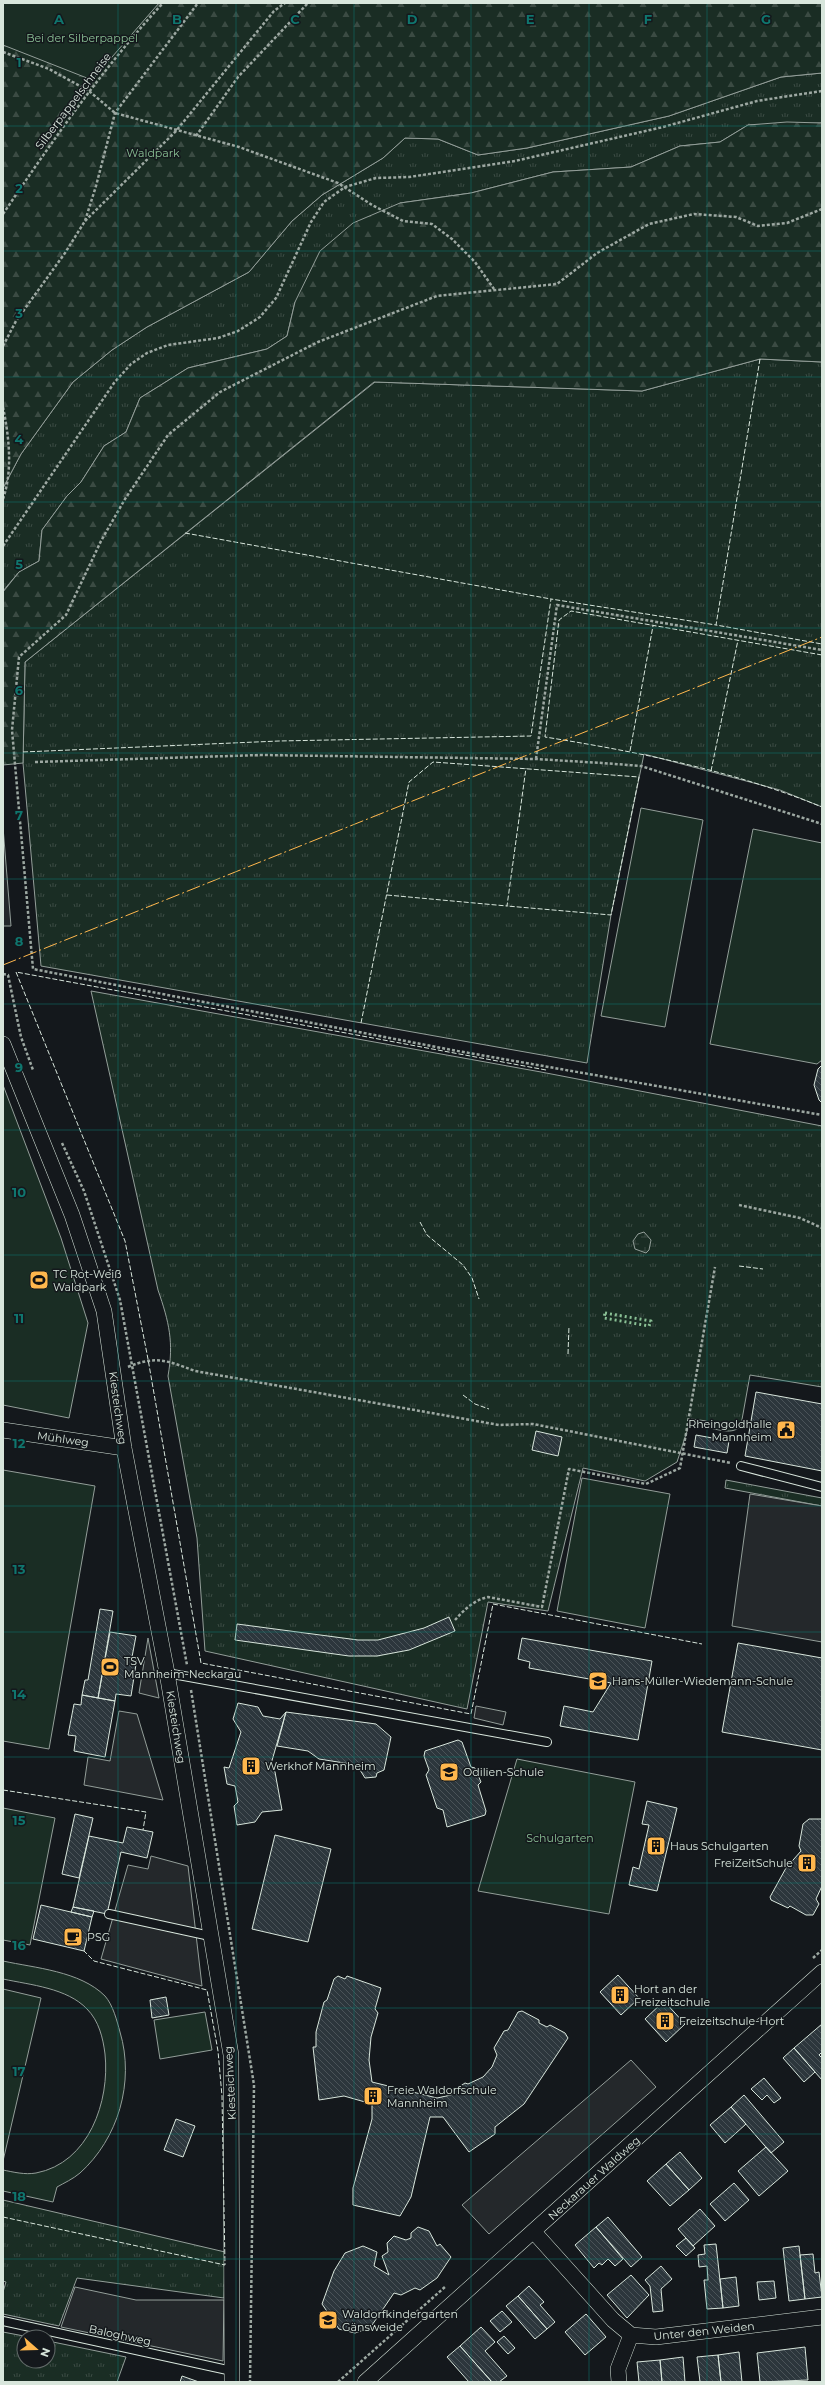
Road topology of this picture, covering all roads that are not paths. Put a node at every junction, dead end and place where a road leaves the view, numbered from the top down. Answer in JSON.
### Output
{"nodes":[{"id":1,"x":3,"y":1044,"type":"edge"},
{"id":2,"x":3,"y":1430,"type":"edge"},
{"id":3,"x":124,"y":1448,"type":"junction"},
{"id":4,"x":741,"y":1466,"type":"road end"},
{"id":5,"x":822,"y":1487,"type":"edge"},
{"id":6,"x":167,"y":1673,"type":"junction"},
{"id":7,"x":547,"y":1742,"type":"dead end"},
{"id":8,"x":109,"y":1914,"type":"dead end"},
{"id":9,"x":210,"y":1936,"type":"junction"},
{"id":10,"x":822,"y":1972,"type":"edge"},
{"id":11,"x":534,"y":2232,"type":"junction"},
{"id":12,"x":822,"y":2318,"type":"edge"},
{"id":13,"x":3,"y":2321,"type":"edge"},
{"id":14,"x":631,"y":2335,"type":"junction"},
{"id":15,"x":232,"y":2376,"type":"edge"},
{"id":16,"x":365,"y":2382,"type":"edge"},
{"id":17,"x":619,"y":2382,"type":"edge"}],
"edges":[{"from":1,"to":3,"type":"street","name":"Kiesteichweg"},
{"from":2,"to":3,"type":"street","name":"Mühlweg"},
{"from":3,"to":6,"type":"street","name":"Kiesteichweg"},
{"from":4,"to":5,"type":"lane"},
{"from":6,"to":7,"type":"lane"},
{"from":6,"to":9,"type":"street","name":"Kiesteichweg"},
{"from":8,"to":9,"type":"lane"},
{"from":9,"to":15,"type":"street","name":"Kiesteichweg"},
{"from":10,"to":11,"type":"street","name":"Neckarauer Waldweg"},
{"from":11,"to":14,"type":"street"},
{"from":11,"to":16,"type":"street","name":"Neckarauer Waldweg"},
{"from":12,"to":14,"type":"street","name":"Unter den Weiden"},
{"from":13,"to":15,"type":"lane","name":"Baloghweg"},
{"from":14,"to":17,"type":"street"}]}
